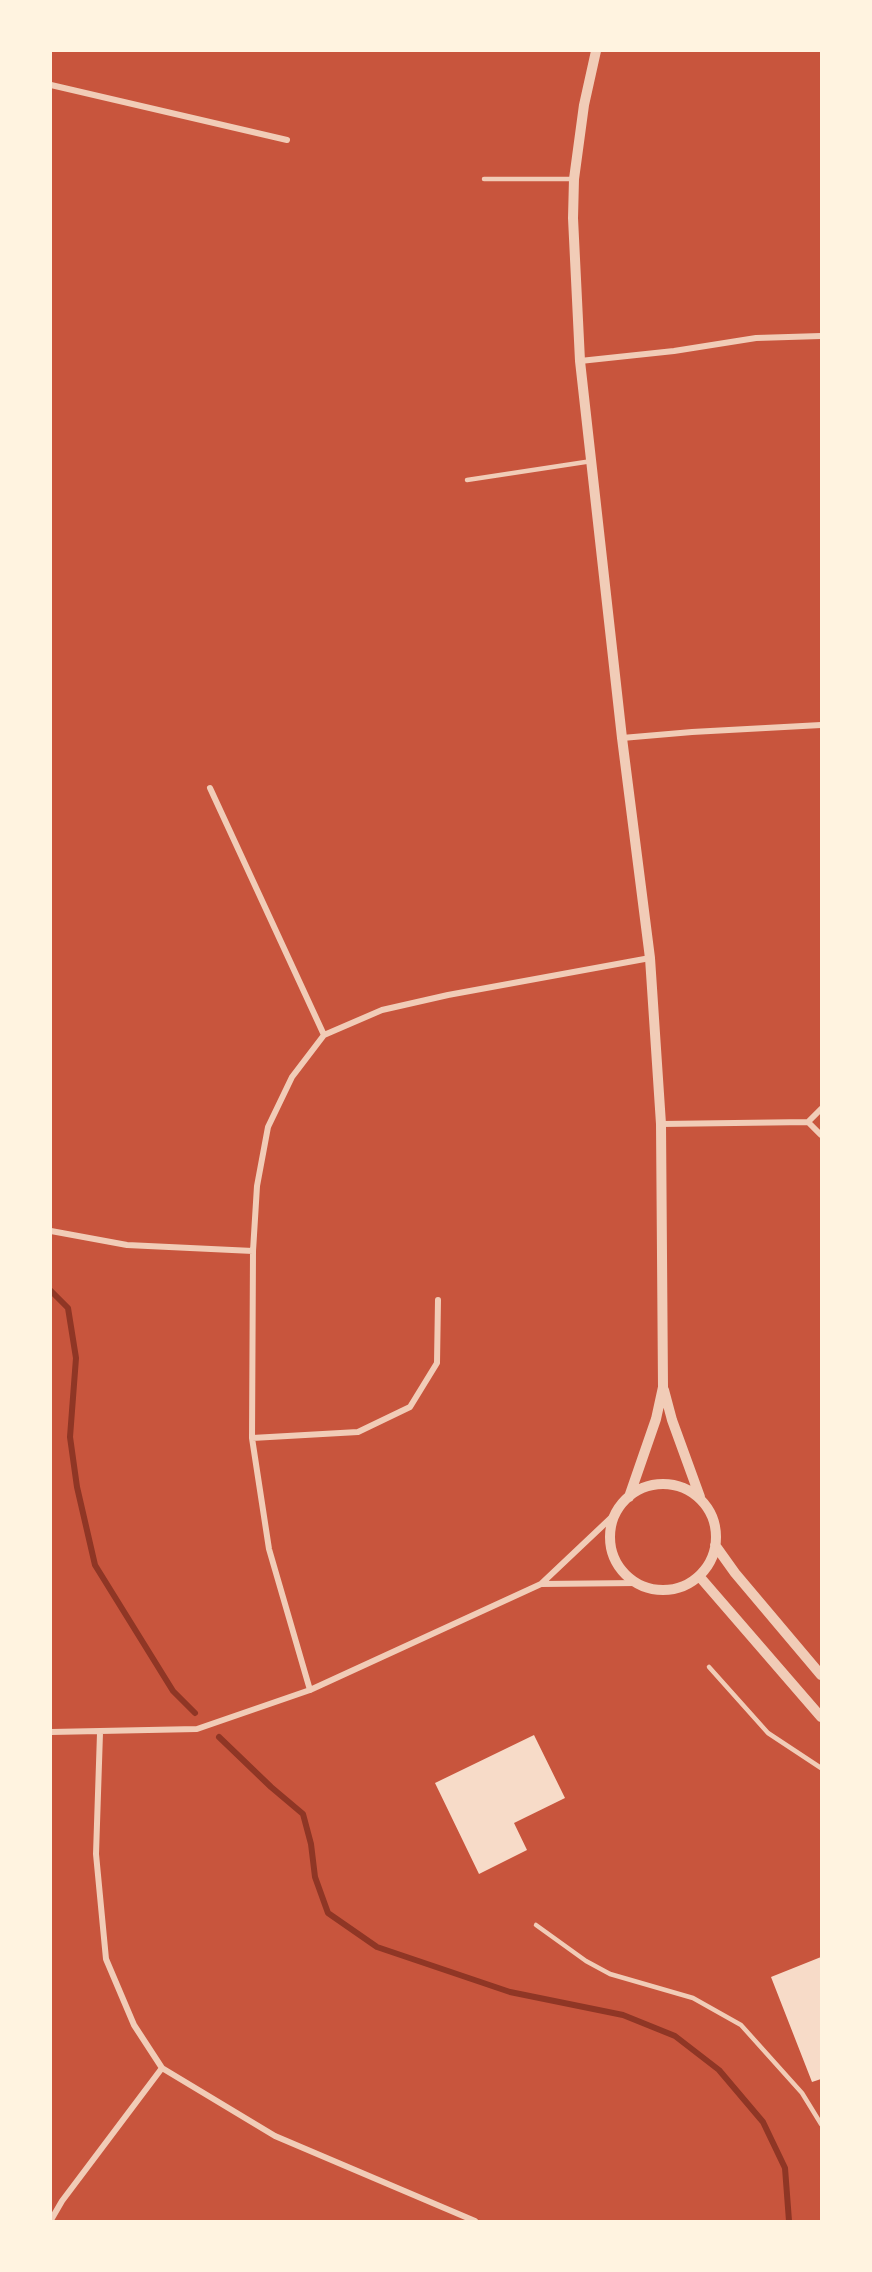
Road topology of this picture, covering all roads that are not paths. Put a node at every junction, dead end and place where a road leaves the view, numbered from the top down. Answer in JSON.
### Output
{"nodes":[{"id":1,"x":596,"y":51,"type":"edge"},
{"id":2,"x":51,"y":85,"type":"edge"},
{"id":3,"x":288,"y":140,"type":"dead end"},
{"id":4,"x":484,"y":179,"type":"dead end"},
{"id":5,"x":573,"y":179,"type":"junction"},
{"id":6,"x":821,"y":336,"type":"edge"},
{"id":7,"x":580,"y":361,"type":"junction"},
{"id":8,"x":592,"y":461,"type":"junction"},
{"id":9,"x":467,"y":480,"type":"dead end"},
{"id":10,"x":821,"y":725,"type":"edge"},
{"id":11,"x":622,"y":738,"type":"junction"},
{"id":12,"x":210,"y":788,"type":"dead end"},
{"id":13,"x":650,"y":958,"type":"junction"},
{"id":14,"x":324,"y":1035,"type":"junction"},
{"id":15,"x":821,"y":1109,"type":"edge"},
{"id":16,"x":808,"y":1122,"type":"junction"},
{"id":17,"x":661,"y":1124,"type":"junction"},
{"id":18,"x":821,"y":1135,"type":"edge"},
{"id":19,"x":51,"y":1231,"type":"edge"},
{"id":20,"x":253,"y":1251,"type":"junction"},
{"id":21,"x":438,"y":1300,"type":"dead end"},
{"id":22,"x":663,"y":1387,"type":"junction"},
{"id":23,"x":252,"y":1438,"type":"junction"},
{"id":24,"x":629,"y":1497,"type":"junction"},
{"id":25,"x":701,"y":1501,"type":"junction"},
{"id":26,"x":614,"y":1515,"type":"junction"},
{"id":27,"x":715,"y":1545,"type":"junction"},
{"id":28,"x":699,"y":1576,"type":"junction"},
{"id":29,"x":637,"y":1583,"type":"junction"},
{"id":30,"x":541,"y":1584,"type":"junction"},
{"id":31,"x":710,"y":1667,"type":"dead end"},
{"id":32,"x":821,"y":1675,"type":"edge"},
{"id":33,"x":310,"y":1690,"type":"junction"},
{"id":34,"x":821,"y":1717,"type":"edge"},
{"id":35,"x":51,"y":1732,"type":"edge"},
{"id":36,"x":100,"y":1733,"type":"junction"},
{"id":37,"x":821,"y":1768,"type":"edge"},
{"id":38,"x":536,"y":1925,"type":"dead end"},
{"id":39,"x":162,"y":2068,"type":"junction"},
{"id":40,"x":821,"y":2124,"type":"edge"},
{"id":41,"x":51,"y":2220,"type":"edge"},
{"id":42,"x":475,"y":2221,"type":"edge"}],
"edges":[{"from":1,"to":5,"type":"street"},
{"from":2,"to":3,"type":"street"},
{"from":4,"to":5,"type":"lane"},
{"from":5,"to":7,"type":"street"},
{"from":6,"to":7,"type":"street"},
{"from":7,"to":8,"type":"street"},
{"from":8,"to":9,"type":"lane"},
{"from":8,"to":11,"type":"street"},
{"from":10,"to":11,"type":"street"},
{"from":11,"to":13,"type":"street"},
{"from":12,"to":14,"type":"street"},
{"from":13,"to":14,"type":"street"},
{"from":13,"to":17,"type":"street"},
{"from":14,"to":20,"type":"street"},
{"from":15,"to":16,"type":"street"},
{"from":16,"to":17,"type":"street"},
{"from":16,"to":18,"type":"street"},
{"from":17,"to":22,"type":"street"},
{"from":19,"to":20,"type":"street"},
{"from":20,"to":23,"type":"street"},
{"from":21,"to":23,"type":"street"},
{"from":22,"to":24,"type":"street"},
{"from":22,"to":25,"type":"street"},
{"from":23,"to":33,"type":"street"},
{"from":24,"to":25,"type":"street"},
{"from":24,"to":26,"type":"street"},
{"from":25,"to":27,"type":"street"},
{"from":26,"to":29,"type":"street"},
{"from":26,"to":30,"type":"street"},
{"from":27,"to":28,"type":"street"},
{"from":27,"to":32,"type":"street"},
{"from":28,"to":29,"type":"street"},
{"from":28,"to":34,"type":"street"},
{"from":29,"to":30,"type":"street"},
{"from":30,"to":33,"type":"street"},
{"from":31,"to":37,"type":"lane"},
{"from":33,"to":36,"type":"street"},
{"from":35,"to":36,"type":"street"},
{"from":36,"to":39,"type":"street"},
{"from":38,"to":40,"type":"lane"},
{"from":39,"to":41,"type":"street"},
{"from":39,"to":42,"type":"street"}]}
